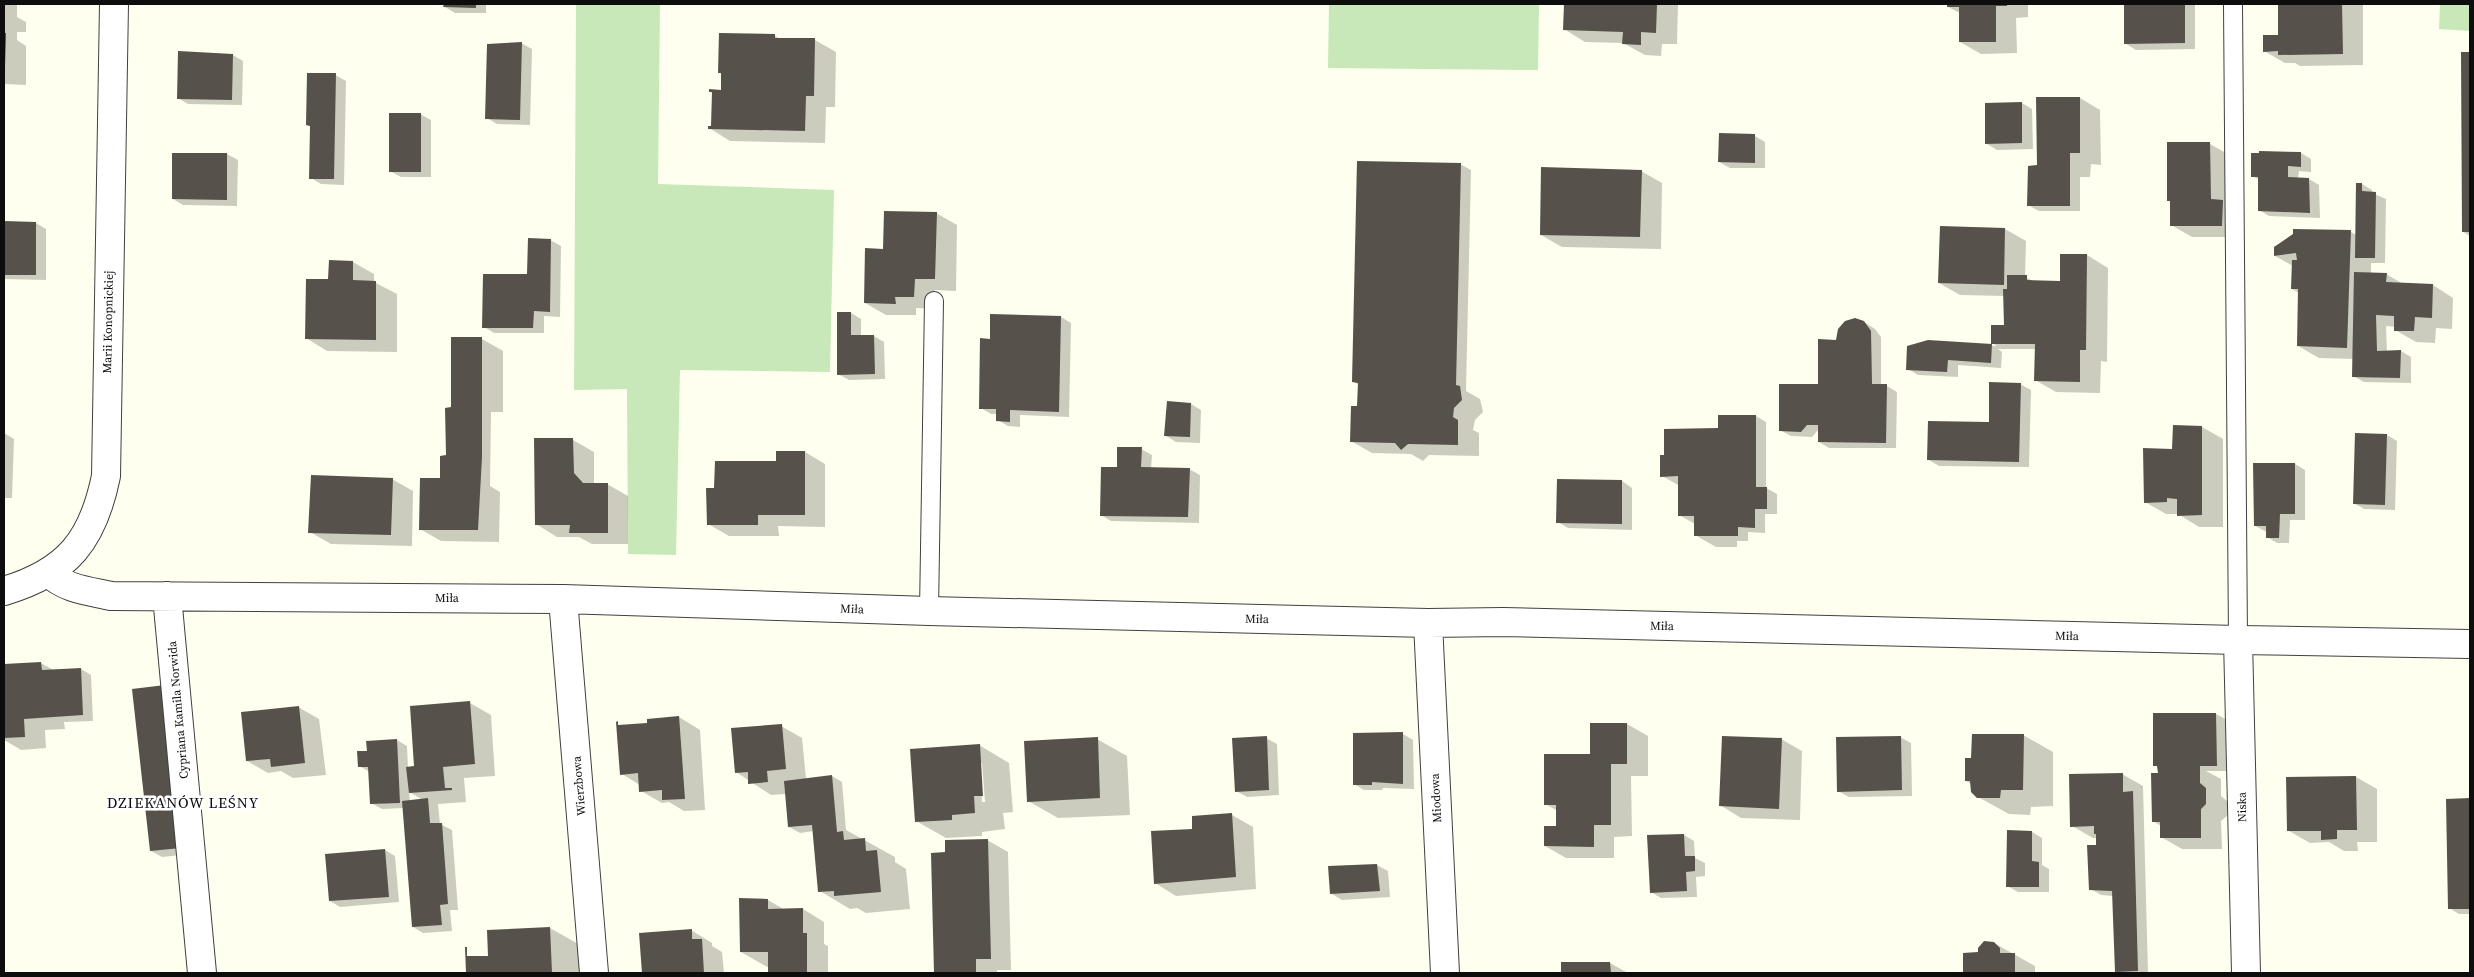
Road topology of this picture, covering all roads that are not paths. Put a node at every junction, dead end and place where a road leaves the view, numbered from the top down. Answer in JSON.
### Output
{"nodes":[{"id":1,"x":114,"y":4,"type":"edge"},
{"id":2,"x":2233,"y":4,"type":"edge"},
{"id":3,"x":934,"y":301,"type":"dead end"},
{"id":4,"x":49,"y":573,"type":"junction"},
{"id":5,"x":4,"y":591,"type":"edge"},
{"id":6,"x":167,"y":596,"type":"junction"},
{"id":7,"x":563,"y":599,"type":"junction"},
{"id":8,"x":929,"y":611,"type":"junction"},
{"id":9,"x":1428,"y":623,"type":"junction"},
{"id":10,"x":2238,"y":640,"type":"junction"},
{"id":11,"x":2470,"y":644,"type":"edge"},
{"id":12,"x":202,"y":973,"type":"edge"},
{"id":13,"x":594,"y":973,"type":"edge"},
{"id":14,"x":1445,"y":973,"type":"edge"},
{"id":15,"x":2246,"y":973,"type":"edge"}],
"edges":[{"from":1,"to":4,"type":"street","name":"Marii Konopnickiej"},
{"from":2,"to":10,"type":"lane"},
{"from":3,"to":8,"type":"lane"},
{"from":4,"to":5,"type":"street","name":"Marii Konopnickiej"},
{"from":4,"to":6,"type":"street","name":"Miła"},
{"from":6,"to":7,"type":"street","name":"Miła"},
{"from":6,"to":12,"type":"street","name":"Cypriana Kamila Norwida"},
{"from":7,"to":8,"type":"street","name":"Miła"},
{"from":7,"to":13,"type":"street","name":"Wierzbowa"},
{"from":8,"to":9,"type":"street","name":"Miła"},
{"from":9,"to":10,"type":"street","name":"Miła"},
{"from":9,"to":14,"type":"street","name":"Miodowa"},
{"from":10,"to":11,"type":"street","name":"Miła"},
{"from":10,"to":15,"type":"street","name":"Niska"}]}
